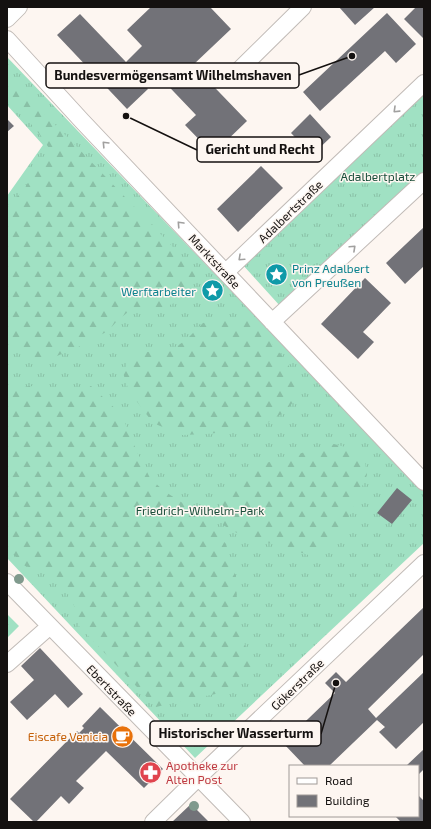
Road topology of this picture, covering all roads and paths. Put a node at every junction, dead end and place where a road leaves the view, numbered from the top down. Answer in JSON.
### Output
{"nodes":[{"id":1,"x":19,"y":7,"type":"edge"},
{"id":2,"x":303,"y":7,"type":"edge"},
{"id":3,"x":7,"y":19,"type":"edge"},
{"id":4,"x":7,"y":39,"type":"edge"},
{"id":5,"x":234,"y":76,"type":"dead end"},
{"id":6,"x":424,"y":83,"type":"edge"},
{"id":7,"x":424,"y":181,"type":"edge"},
{"id":8,"x":226,"y":272,"type":"junction"},
{"id":9,"x":272,"y":322,"type":"junction"},
{"id":10,"x":424,"y":482,"type":"edge"},
{"id":11,"x":424,"y":563,"type":"edge"},
{"id":12,"x":7,"y":582,"type":"edge"},
{"id":13,"x":50,"y":626,"type":"junction"},
{"id":14,"x":7,"y":664,"type":"edge"},
{"id":15,"x":198,"y":778,"type":"junction"},
{"id":16,"x":153,"y":822,"type":"edge"},
{"id":17,"x":242,"y":822,"type":"edge"}],
"edges":[{"from":1,"to":3,"type":"street"},
{"from":2,"to":5,"type":"street"},
{"from":8,"to":4,"type":"street","name":"Marktstraße","one_way":true},
{"from":6,"to":8,"type":"street","name":"Adalbertstraße","one_way":true},
{"from":9,"to":7,"type":"street","one_way":true},
{"from":8,"to":9,"type":"street","name":"Marktstraße"},
{"from":9,"to":10,"type":"street","name":"Marktstraße"},
{"from":11,"to":15,"type":"street","name":"Gökerstraße"},
{"from":12,"to":13,"type":"street","name":"Ebertstraße"},
{"from":13,"to":14,"type":"street"},
{"from":13,"to":15,"type":"street","name":"Ebertstraße"},
{"from":15,"to":16,"type":"street","name":"Gökerstraße"},
{"from":15,"to":17,"type":"street","name":"Ebertstraße"}]}
